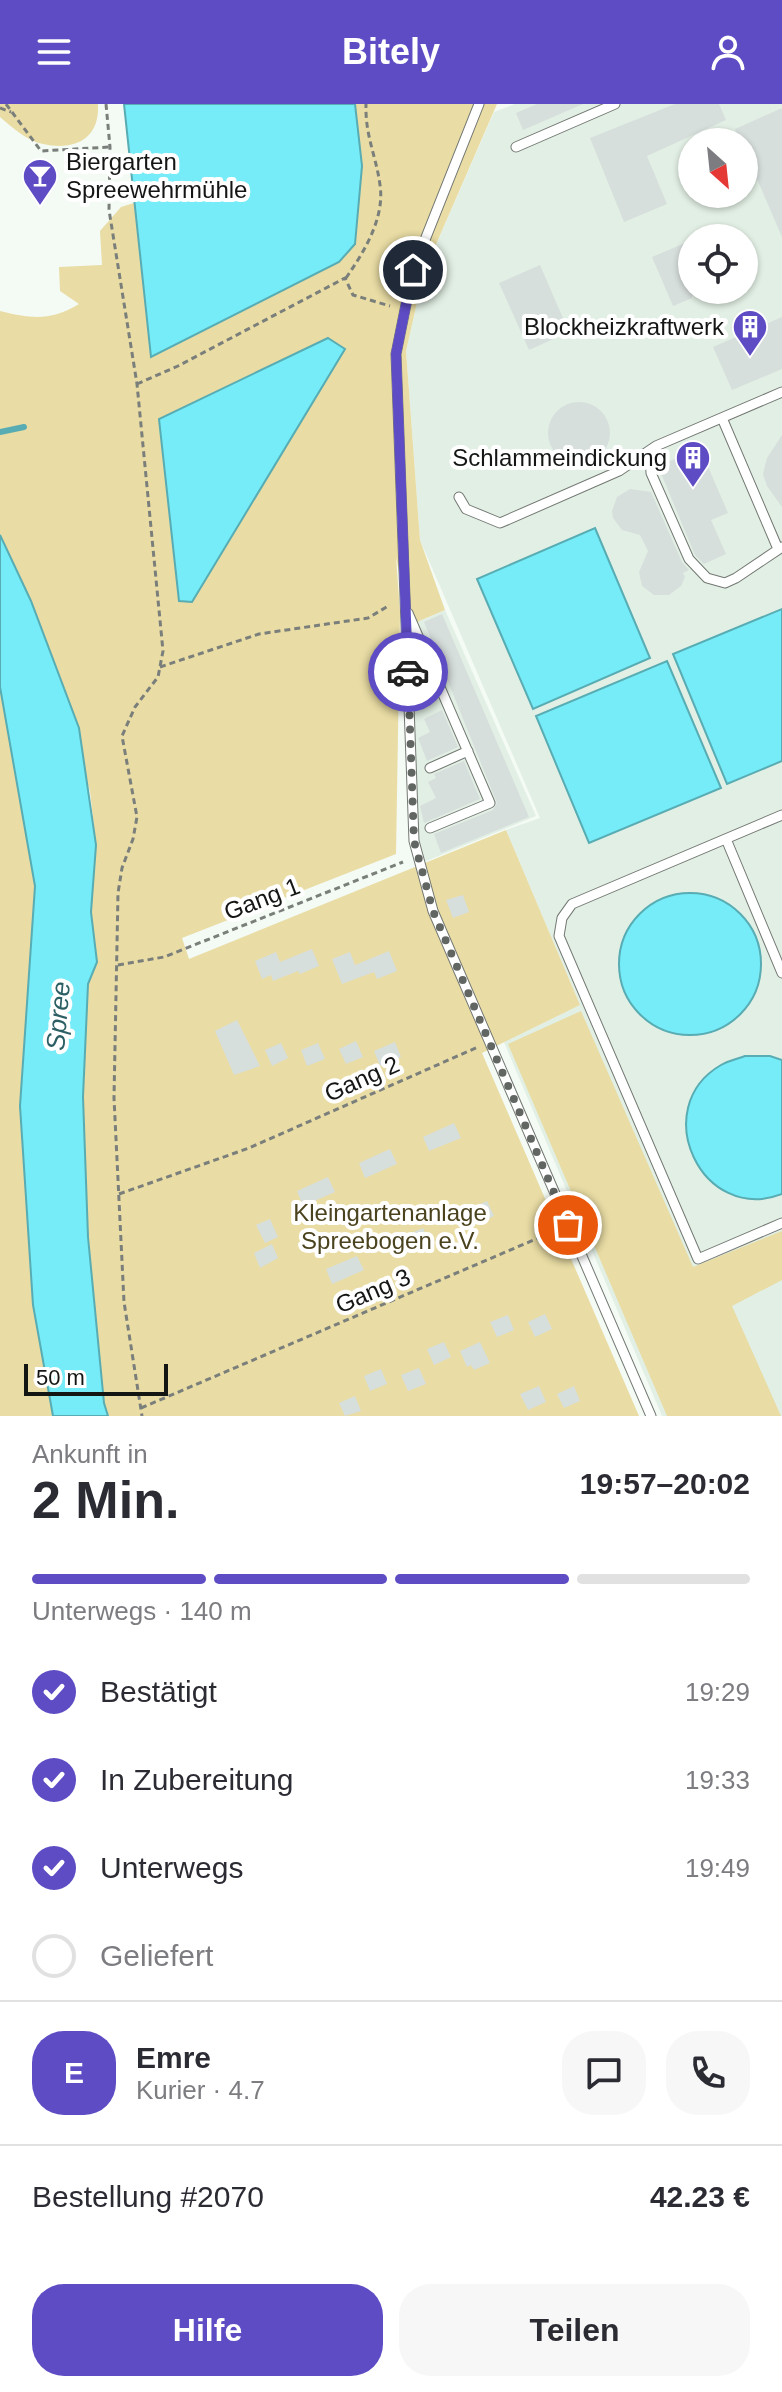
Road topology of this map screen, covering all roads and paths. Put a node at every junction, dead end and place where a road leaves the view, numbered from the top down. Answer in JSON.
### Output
{"nodes":[{"id":1,"x":6,"y":104,"type":"edge"},
{"id":2,"x":106,"y":104,"type":"edge"},
{"id":3,"x":366,"y":104,"type":"edge"},
{"id":4,"x":479,"y":104,"type":"edge"},
{"id":5,"x":615,"y":104,"type":"edge"},
{"id":6,"x":0,"y":108,"type":"edge"},
{"id":7,"x":11,"y":112,"type":"junction"},
{"id":8,"x":110,"y":147,"type":"junction"},
{"id":9,"x":516,"y":147,"type":"dead end"},
{"id":10,"x":345,"y":278,"type":"junction"},
{"id":11,"x":405,"y":311,"type":"junction"},
{"id":12,"x":137,"y":384,"type":"junction"},
{"id":13,"x":782,"y":392,"type":"edge"},
{"id":14,"x":722,"y":418,"type":"junction"},
{"id":15,"x":656,"y":446,"type":"junction"},
{"id":16,"x":459,"y":497,"type":"dead end"},
{"id":17,"x":780,"y":548,"type":"edge"},
{"id":18,"x":405,"y":602,"type":"junction"},
{"id":19,"x":160,"y":667,"type":"junction"},
{"id":20,"x":468,"y":751,"type":"junction"},
{"id":21,"x":430,"y":768,"type":"dead end"},
{"id":22,"x":782,"y":815,"type":"edge"},
{"id":23,"x":430,"y":828,"type":"dead end"},
{"id":24,"x":726,"y":839,"type":"junction"},
{"id":25,"x":418,"y":856,"type":"junction"},
{"id":26,"x":116,"y":965,"type":"junction"},
{"id":27,"x":782,"y":973,"type":"edge"},
{"id":28,"x":490,"y":1042,"type":"junction"},
{"id":29,"x":119,"y":1194,"type":"junction"},
{"id":30,"x":782,"y":1223,"type":"edge"},
{"id":31,"x":568,"y":1225,"type":"junction"},
{"id":32,"x":141,"y":1408,"type":"junction"},
{"id":33,"x":142,"y":1416,"type":"edge"},
{"id":34,"x":651,"y":1416,"type":"edge"}],
"edges":[{"from":1,"to":7,"type":"path"},
{"from":2,"to":8,"type":"path"},
{"from":3,"to":10,"type":"path"},
{"from":4,"to":11,"type":"lane"},
{"from":5,"to":9,"type":"lane"},
{"from":6,"to":7,"type":"path"},
{"from":7,"to":8,"type":"path"},
{"from":8,"to":12,"type":"path"},
{"from":10,"to":11,"type":"path"},
{"from":10,"to":12,"type":"path"},
{"from":11,"to":18,"type":"lane"},
{"from":12,"to":19,"type":"path"},
{"from":13,"to":14,"type":"lane"},
{"from":14,"to":15,"type":"lane"},
{"from":14,"to":17,"type":"lane"},
{"from":15,"to":16,"type":"lane"},
{"from":15,"to":17,"type":"lane"},
{"from":18,"to":19,"type":"path"},
{"from":18,"to":20,"type":"lane"},
{"from":18,"to":25,"type":"lane"},
{"from":19,"to":26,"type":"path"},
{"from":20,"to":21,"type":"lane"},
{"from":20,"to":23,"type":"lane"},
{"from":22,"to":24,"type":"lane"},
{"from":24,"to":27,"type":"lane"},
{"from":24,"to":30,"type":"lane"},
{"from":25,"to":26,"type":"path","name":"Gang 1"},
{"from":25,"to":28,"type":"lane"},
{"from":26,"to":29,"type":"path"},
{"from":28,"to":29,"type":"path","name":"Gang 2"},
{"from":28,"to":31,"type":"lane"},
{"from":29,"to":32,"type":"path"},
{"from":31,"to":32,"type":"path","name":"Gang 3"},
{"from":31,"to":34,"type":"lane"},
{"from":32,"to":33,"type":"path"}]}
